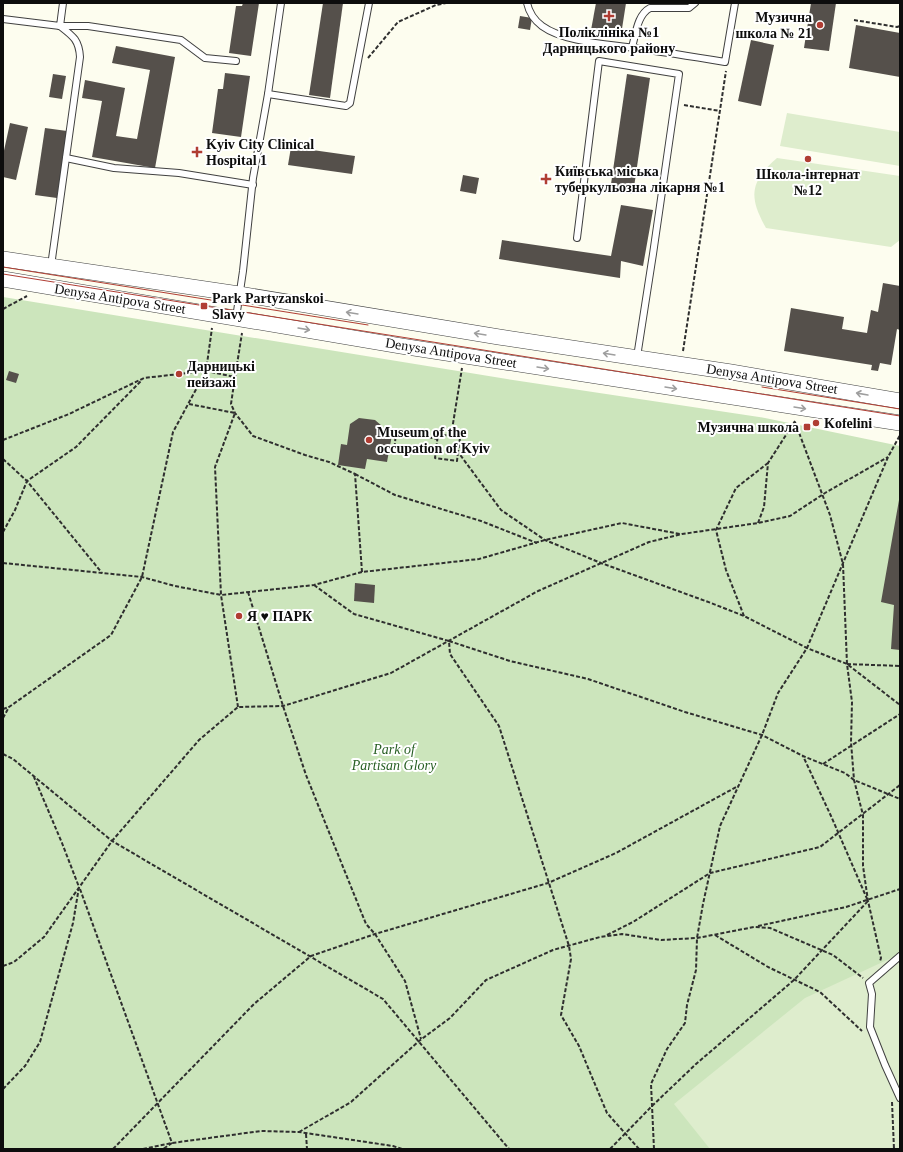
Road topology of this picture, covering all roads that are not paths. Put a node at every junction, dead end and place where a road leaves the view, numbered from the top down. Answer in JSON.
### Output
{"nodes":[{"id":1,"x":64,"y":3,"type":"edge"},
{"id":2,"x":281,"y":3,"type":"edge"},
{"id":3,"x":369,"y":3,"type":"edge"},
{"id":4,"x":527,"y":3,"type":"edge"},
{"id":5,"x":695,"y":3,"type":"edge"},
{"id":6,"x":735,"y":3,"type":"edge"},
{"id":7,"x":3,"y":19,"type":"edge"},
{"id":8,"x":60,"y":26,"type":"junction"},
{"id":9,"x":632,"y":47,"type":"junction"},
{"id":10,"x":236,"y":61,"type":"dead end"},
{"id":11,"x":268,"y":94,"type":"junction"},
{"id":12,"x":66,"y":158,"type":"junction"},
{"id":13,"x":253,"y":185,"type":"junction"},
{"id":14,"x":577,"y":238,"type":"dead end"},
{"id":15,"x":3,"y":259,"type":"edge"},
{"id":16,"x":51,"y":266,"type":"junction"},
{"id":17,"x":3,"y":279,"type":"edge"},
{"id":18,"x":239,"y":294,"type":"junction"},
{"id":19,"x":239,"y":324,"type":"junction"},
{"id":20,"x":637,"y":359,"type":"junction"},
{"id":21,"x":900,"y":401,"type":"edge"},
{"id":22,"x":900,"y":424,"type":"edge"},
{"id":23,"x":900,"y":956,"type":"edge"},
{"id":24,"x":900,"y":1098,"type":"edge"}],
"edges":[{"from":1,"to":8,"type":"lane"},
{"from":2,"to":11,"type":"lane"},
{"from":3,"to":11,"type":"lane"},
{"from":4,"to":9,"type":"lane"},
{"from":5,"to":9,"type":"lane"},
{"from":6,"to":9,"type":"lane"},
{"from":7,"to":8,"type":"lane"},
{"from":8,"to":10,"type":"lane"},
{"from":8,"to":12,"type":"lane"},
{"from":11,"to":13,"type":"lane"},
{"from":12,"to":13,"type":"lane"},
{"from":12,"to":16,"type":"lane"},
{"from":13,"to":18,"type":"lane"},
{"from":14,"to":20,"type":"lane"},
{"from":15,"to":16,"type":"street","name":"Denysa Antipova Street"},
{"from":16,"to":18,"type":"street","name":"Denysa Antipova Street"},
{"from":17,"to":19,"type":"street","name":"Denysa Antipova Street"},
{"from":18,"to":19,"type":"lane"},
{"from":20,"to":18,"type":"street","name":"Denysa Antipova Street","one_way":true},
{"from":19,"to":22,"type":"street","name":"Denysa Antipova Street","one_way":true},
{"from":21,"to":20,"type":"street","name":"Denysa Antipova Street","one_way":true},
{"from":23,"to":24,"type":"lane"}]}
